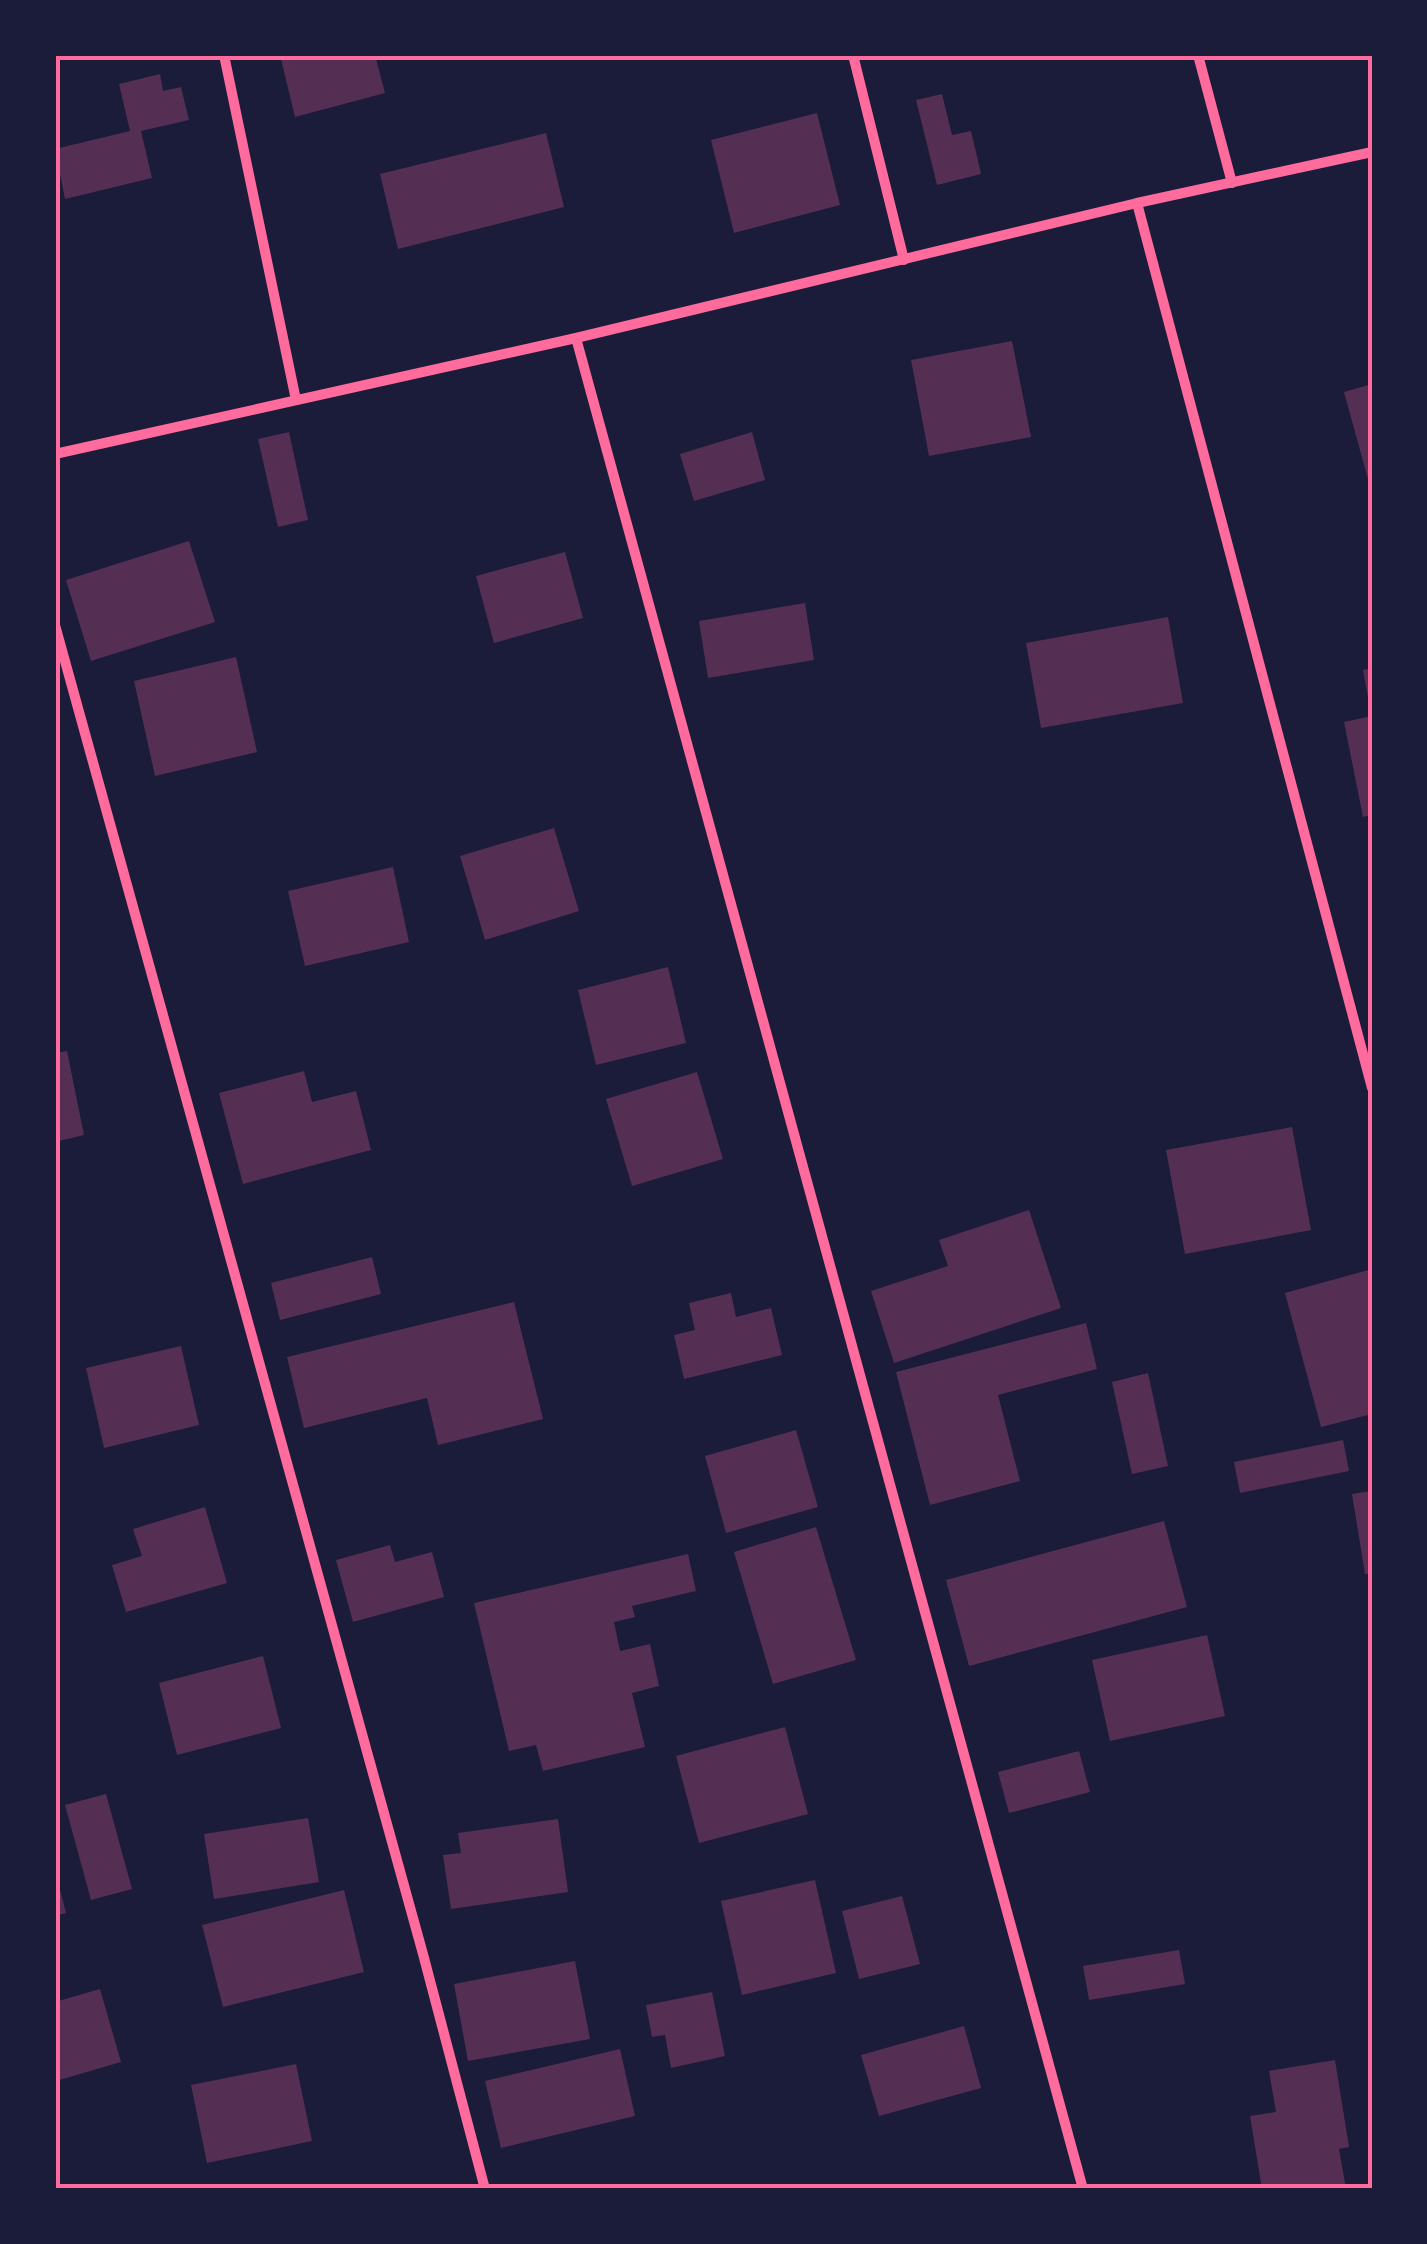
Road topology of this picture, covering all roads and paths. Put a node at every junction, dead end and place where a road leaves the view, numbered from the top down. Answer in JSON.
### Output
{"nodes":[{"id":1,"x":224,"y":55,"type":"edge"},
{"id":2,"x":852,"y":55,"type":"edge"},
{"id":3,"x":1198,"y":55,"type":"edge"},
{"id":4,"x":1372,"y":152,"type":"edge"},
{"id":5,"x":1232,"y":182,"type":"junction"},
{"id":6,"x":1136,"y":203,"type":"junction"},
{"id":7,"x":904,"y":260,"type":"junction"},
{"id":8,"x":576,"y":338,"type":"junction"},
{"id":9,"x":296,"y":400,"type":"junction"},
{"id":10,"x":55,"y":454,"type":"edge"},
{"id":11,"x":55,"y":625,"type":"edge"},
{"id":12,"x":1372,"y":1088,"type":"edge"},
{"id":13,"x":485,"y":2189,"type":"edge"},
{"id":14,"x":1083,"y":2189,"type":"edge"}],
"edges":[{"from":1,"to":9,"type":"street"},
{"from":2,"to":7,"type":"street"},
{"from":3,"to":5,"type":"street"},
{"from":4,"to":5,"type":"street"},
{"from":5,"to":6,"type":"street"},
{"from":6,"to":7,"type":"street"},
{"from":6,"to":12,"type":"street"},
{"from":7,"to":8,"type":"street"},
{"from":8,"to":9,"type":"street"},
{"from":8,"to":14,"type":"street"},
{"from":9,"to":10,"type":"street"},
{"from":11,"to":13,"type":"street"}]}
